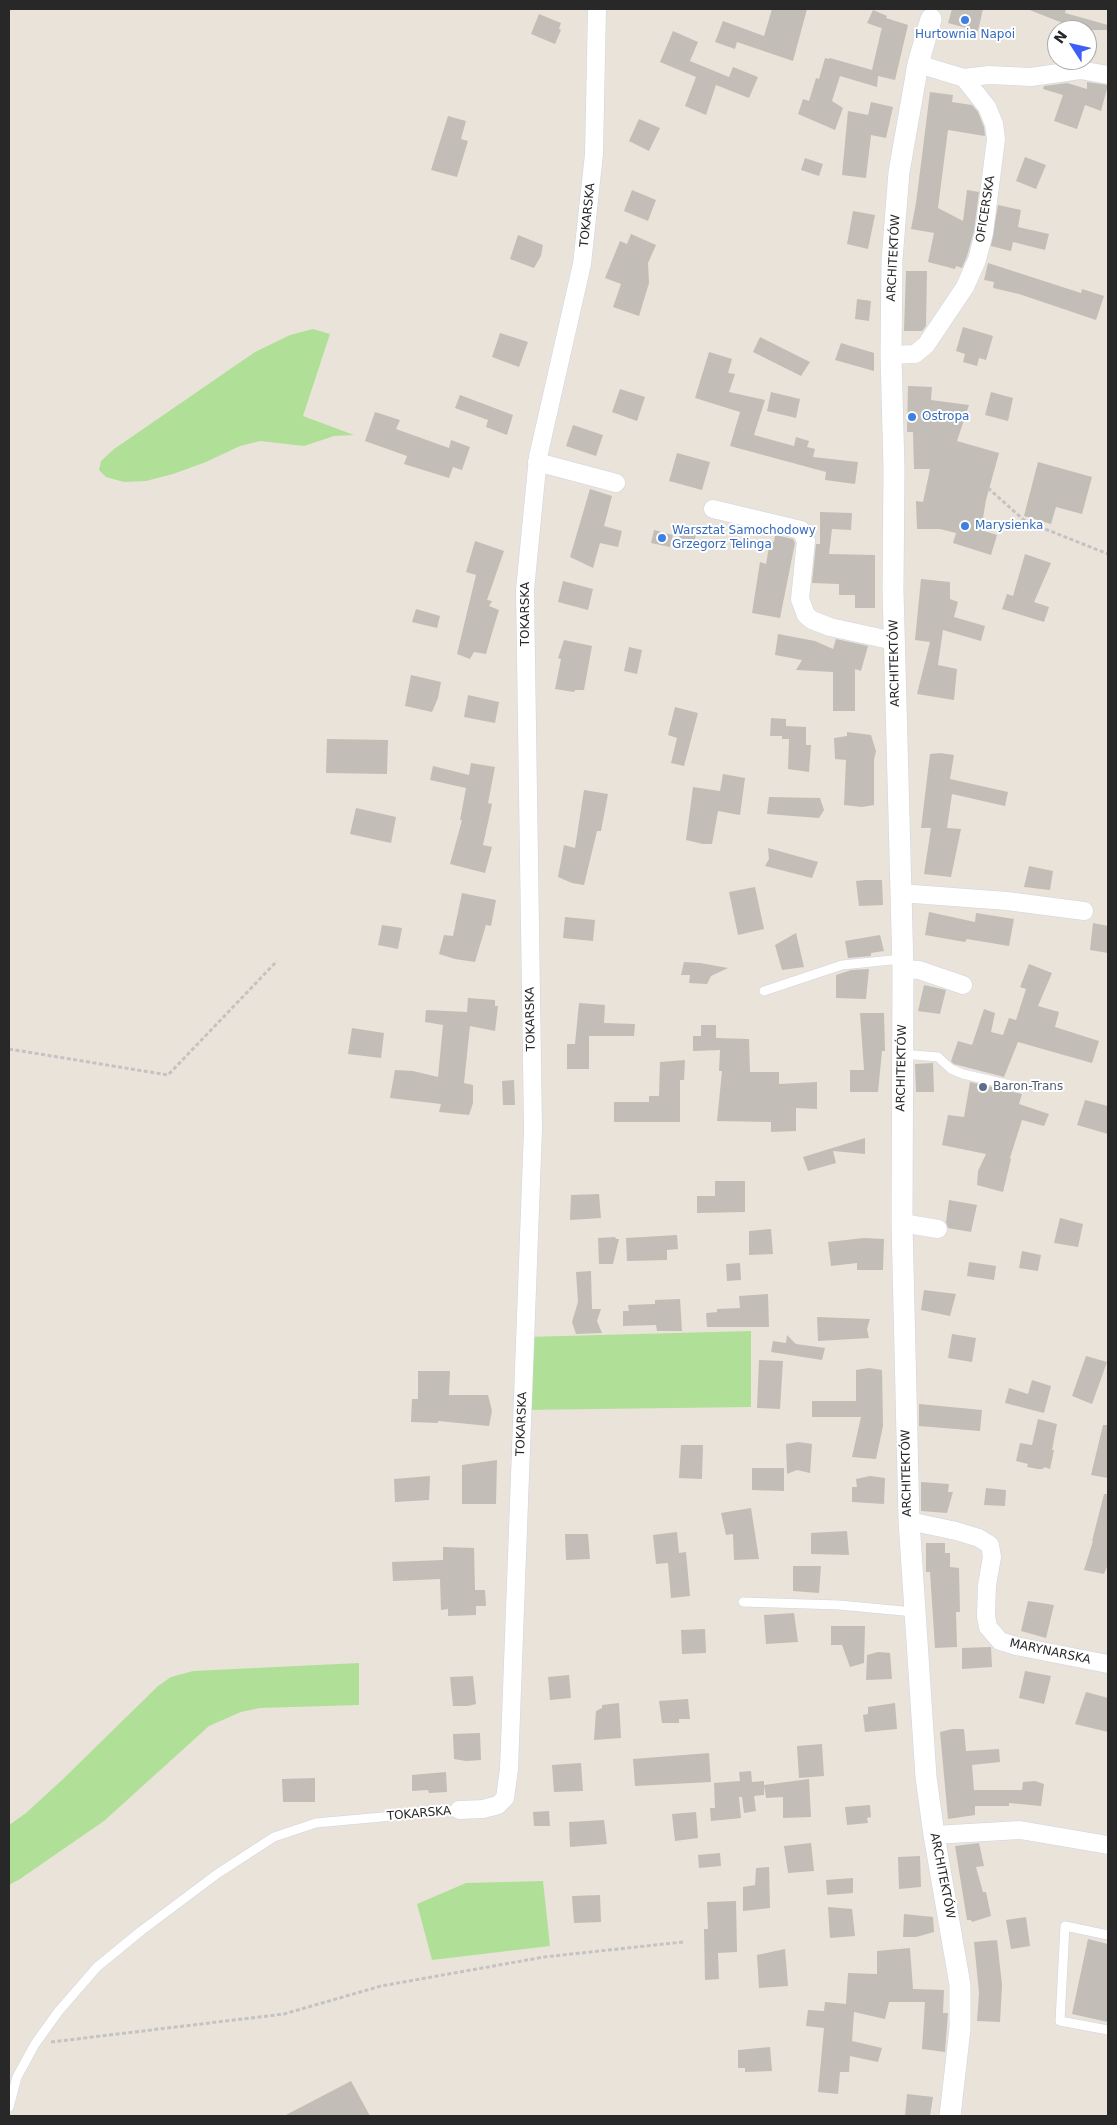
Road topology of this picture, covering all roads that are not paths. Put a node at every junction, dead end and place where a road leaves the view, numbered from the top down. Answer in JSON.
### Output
{"nodes":[{"id":1,"x":597,"y":9,"type":"edge"},
{"id":2,"x":931,"y":19,"type":"dead end"},
{"id":3,"x":918,"y":64,"type":"junction"},
{"id":4,"x":1108,"y":75,"type":"edge"},
{"id":5,"x":964,"y":78,"type":"junction"},
{"id":6,"x":891,"y":355,"type":"junction"},
{"id":7,"x":537,"y":462,"type":"junction"},
{"id":8,"x":616,"y":483,"type":"dead end"},
{"id":9,"x":713,"y":509,"type":"dead end"},
{"id":10,"x":894,"y":641,"type":"junction"},
{"id":11,"x":900,"y":892,"type":"junction"},
{"id":12,"x":1084,"y":911,"type":"dead end"},
{"id":13,"x":903,"y":964,"type":"junction"},
{"id":14,"x":963,"y":985,"type":"dead end"},
{"id":15,"x":764,"y":991,"type":"dead end"},
{"id":16,"x":903,"y":1054,"type":"junction"},
{"id":17,"x":1023,"y":1088,"type":"dead end"},
{"id":18,"x":902,"y":1223,"type":"junction"},
{"id":19,"x":938,"y":1229,"type":"dead end"},
{"id":20,"x":908,"y":1521,"type":"junction"},
{"id":21,"x":743,"y":1602,"type":"dead end"},
{"id":22,"x":914,"y":1612,"type":"junction"},
{"id":23,"x":1108,"y":1664,"type":"edge"},
{"id":24,"x":459,"y":1810,"type":"joint"},
{"id":25,"x":934,"y":1835,"type":"junction"},
{"id":26,"x":1108,"y":1845,"type":"edge"},
{"id":27,"x":1108,"y":1935,"type":"edge"},
{"id":28,"x":1108,"y":2030,"type":"edge"},
{"id":29,"x":9,"y":2107,"type":"edge"},
{"id":30,"x":950,"y":2116,"type":"edge"}],
"edges":[{"from":1,"to":7,"type":"street","name":"TOKARSKA"},
{"from":2,"to":3,"type":"street","name":"ARCHITEKTÓW"},
{"from":3,"to":5,"type":"street"},
{"from":3,"to":6,"type":"street","name":"ARCHITEKTÓW"},
{"from":4,"to":5,"type":"street"},
{"from":5,"to":6,"type":"street","name":"OFICERSKA"},
{"from":6,"to":10,"type":"street","name":"ARCHITEKTÓW"},
{"from":7,"to":8,"type":"street"},
{"from":7,"to":24,"type":"street","name":"TOKARSKA"},
{"from":9,"to":10,"type":"street"},
{"from":10,"to":11,"type":"street","name":"ARCHITEKTÓW"},
{"from":11,"to":12,"type":"street"},
{"from":11,"to":13,"type":"street","name":"ARCHITEKTÓW"},
{"from":13,"to":14,"type":"street"},
{"from":13,"to":15,"type":"lane"},
{"from":13,"to":16,"type":"street","name":"ARCHITEKTÓW"},
{"from":16,"to":17,"type":"lane"},
{"from":16,"to":18,"type":"street","name":"ARCHITEKTÓW"},
{"from":18,"to":19,"type":"street"},
{"from":18,"to":20,"type":"street","name":"ARCHITEKTÓW"},
{"from":20,"to":22,"type":"street","name":"ARCHITEKTÓW"},
{"from":20,"to":23,"type":"street","name":"MARYNARSKA"},
{"from":21,"to":22,"type":"lane"},
{"from":22,"to":25,"type":"street","name":"ARCHITEKTÓW"},
{"from":24,"to":29,"type":"lane","name":"TOKARSKA"},
{"from":25,"to":26,"type":"street"},
{"from":25,"to":30,"type":"street","name":"ARCHITEKTÓW"},
{"from":27,"to":28,"type":"lane"}]}
